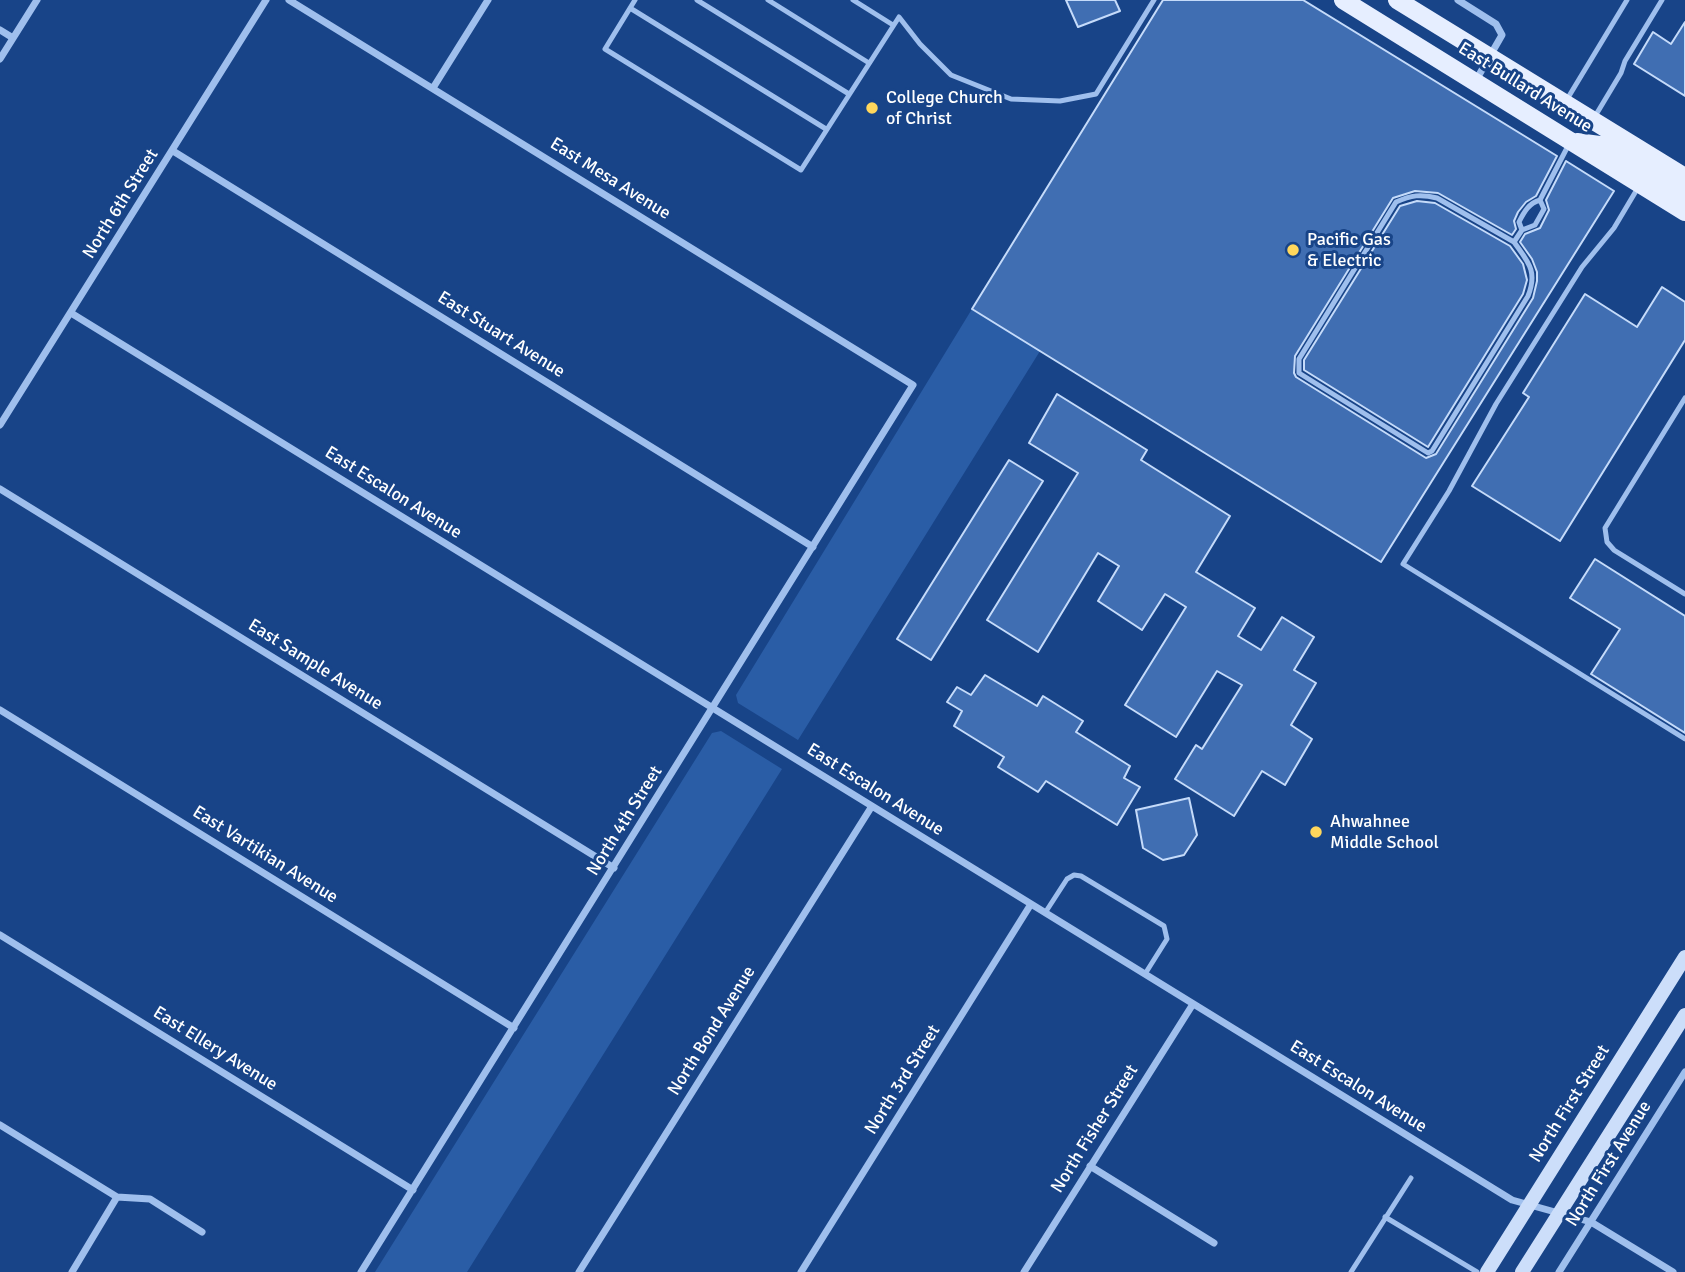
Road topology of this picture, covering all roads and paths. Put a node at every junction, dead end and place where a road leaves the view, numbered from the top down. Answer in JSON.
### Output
{"nodes":[{"id":1,"x":37,"y":0,"type":"edge"},
{"id":2,"x":267,"y":0,"type":"edge"},
{"id":3,"x":289,"y":0,"type":"edge"},
{"id":4,"x":488,"y":0,"type":"edge"},
{"id":5,"x":635,"y":0,"type":"edge"},
{"id":6,"x":698,"y":0,"type":"edge"},
{"id":7,"x":768,"y":0,"type":"edge"},
{"id":8,"x":853,"y":0,"type":"edge"},
{"id":9,"x":1154,"y":0,"type":"edge"},
{"id":10,"x":1343,"y":0,"type":"edge"},
{"id":11,"x":1397,"y":0,"type":"edge"},
{"id":12,"x":1458,"y":0,"type":"edge"},
{"id":13,"x":1627,"y":0,"type":"edge"},
{"id":14,"x":1662,"y":0,"type":"edge"},
{"id":15,"x":630,"y":8,"type":"junction"},
{"id":16,"x":893,"y":25,"type":"junction"},
{"id":17,"x":0,"y":30,"type":"edge"},
{"id":18,"x":13,"y":38,"type":"junction"},
{"id":19,"x":1490,"y":58,"type":"junction"},
{"id":20,"x":0,"y":59,"type":"edge"},
{"id":21,"x":869,"y":62,"type":"junction"},
{"id":22,"x":1475,"y":82,"type":"junction"},
{"id":23,"x":433,"y":88,"type":"junction"},
{"id":24,"x":849,"y":94,"type":"junction"},
{"id":25,"x":1565,"y":103,"type":"junction"},
{"id":26,"x":1592,"y":120,"type":"junction"},
{"id":27,"x":827,"y":129,"type":"junction"},
{"id":28,"x":1570,"y":141,"type":"junction"},
{"id":29,"x":173,"y":150,"type":"junction"},
{"id":30,"x":1685,"y":177,"type":"edge"},
{"id":31,"x":1641,"y":184,"type":"junction"},
{"id":32,"x":1685,"y":195,"type":"edge"},
{"id":33,"x":1539,"y":200,"type":"junction"},
{"id":34,"x":1685,"y":212,"type":"edge"},
{"id":35,"x":1522,"y":230,"type":"junction"},
{"id":36,"x":1514,"y":242,"type":"junction"},
{"id":37,"x":71,"y":313,"type":"junction"},
{"id":38,"x":913,"y":385,"type":"joint"},
{"id":39,"x":1685,"y":398,"type":"edge"},
{"id":40,"x":0,"y":425,"type":"edge"},
{"id":41,"x":0,"y":489,"type":"edge"},
{"id":42,"x":813,"y":547,"type":"junction"},
{"id":43,"x":1685,"y":594,"type":"edge"},
{"id":44,"x":713,"y":709,"type":"junction"},
{"id":45,"x":0,"y":710,"type":"edge"},
{"id":46,"x":1685,"y":739,"type":"edge"},
{"id":47,"x":872,"y":806,"type":"junction"},
{"id":48,"x":614,"y":868,"type":"junction"},
{"id":49,"x":1031,"y":904,"type":"junction"},
{"id":50,"x":1045,"y":913,"type":"junction"},
{"id":51,"x":0,"y":935,"type":"edge"},
{"id":52,"x":1685,"y":957,"type":"edge"},
{"id":53,"x":1145,"y":974,"type":"junction"},
{"id":54,"x":1193,"y":1003,"type":"junction"},
{"id":55,"x":1685,"y":1015,"type":"edge"},
{"id":56,"x":514,"y":1028,"type":"junction"},
{"id":57,"x":1680,"y":1034,"type":"edge"},
{"id":58,"x":1685,"y":1072,"type":"edge"},
{"id":59,"x":0,"y":1125,"type":"edge"},
{"id":60,"x":1090,"y":1166,"type":"junction"},
{"id":61,"x":1411,"y":1178,"type":"dead end"},
{"id":62,"x":413,"y":1190,"type":"junction"},
{"id":63,"x":117,"y":1197,"type":"junction"},
{"id":64,"x":1529,"y":1204,"type":"junction"},
{"id":65,"x":1560,"y":1213,"type":"junction"},
{"id":66,"x":1385,"y":1217,"type":"junction"},
{"id":67,"x":1591,"y":1222,"type":"junction"},
{"id":68,"x":202,"y":1231,"type":"dead end"},
{"id":69,"x":1214,"y":1243,"type":"dead end"},
{"id":70,"x":72,"y":1272,"type":"edge"},
{"id":71,"x":361,"y":1272,"type":"edge"},
{"id":72,"x":579,"y":1272,"type":"edge"},
{"id":73,"x":801,"y":1272,"type":"edge"},
{"id":74,"x":1024,"y":1272,"type":"edge"},
{"id":75,"x":1351,"y":1272,"type":"edge"},
{"id":76,"x":1477,"y":1272,"type":"edge"},
{"id":77,"x":1487,"y":1272,"type":"edge"},
{"id":78,"x":1522,"y":1272,"type":"edge"},
{"id":79,"x":1559,"y":1272,"type":"edge"},
{"id":80,"x":1673,"y":1272,"type":"edge"}],
"edges":[{"from":1,"to":18,"type":"street"},
{"from":2,"to":29,"type":"street","name":"North 6th Street"},
{"from":3,"to":23,"type":"street","name":"East Mesa Avenue"},
{"from":4,"to":23,"type":"street"},
{"from":5,"to":15,"type":"lane"},
{"from":6,"to":24,"type":"lane"},
{"from":7,"to":21,"type":"lane"},
{"from":8,"to":16,"type":"lane"},
{"from":9,"to":16,"type":"lane"},
{"from":10,"to":22,"type":"main road","name":"East Bullard Avenue"},
{"from":11,"to":19,"type":"main road","name":"East Bullard Avenue"},
{"from":12,"to":19,"type":"street"},
{"from":13,"to":25,"type":"lane"},
{"from":14,"to":26,"type":"lane"},
{"from":15,"to":27,"type":"lane"},
{"from":15,"to":27,"type":"lane"},
{"from":16,"to":21,"type":"lane"},
{"from":17,"to":18,"type":"street"},
{"from":18,"to":20,"type":"street"},
{"from":19,"to":22,"type":"street"},
{"from":19,"to":25,"type":"main road","name":"East Bullard Avenue"},
{"from":21,"to":24,"type":"lane"},
{"from":22,"to":28,"type":"main road","name":"East Bullard Avenue"},
{"from":23,"to":38,"type":"street","name":"East Mesa Avenue"},
{"from":24,"to":27,"type":"lane"},
{"from":25,"to":26,"type":"main road","name":"East Bullard Avenue"},
{"from":26,"to":30,"type":"main road","name":"East Bullard Avenue"},
{"from":28,"to":31,"type":"main road","name":"East Bullard Avenue"},
{"from":28,"to":32,"type":"main road"},
{"from":28,"to":33,"type":"lane"},
{"from":29,"to":37,"type":"street","name":"North 6th Street"},
{"from":29,"to":42,"type":"street","name":"East Stuart Avenue"},
{"from":31,"to":34,"type":"main road","name":"East Bullard Avenue"},
{"from":31,"to":46,"type":"lane"},
{"from":33,"to":35,"type":"lane"},
{"from":33,"to":35,"type":"lane"},
{"from":35,"to":36,"type":"lane"},
{"from":36,"to":36,"type":"lane"},
{"from":37,"to":40,"type":"street","name":"North 6th Street"},
{"from":37,"to":44,"type":"street","name":"East Escalon Avenue"},
{"from":38,"to":42,"type":"street","name":"North 4th Street"},
{"from":39,"to":43,"type":"lane"},
{"from":41,"to":48,"type":"street","name":"East Sample Avenue"},
{"from":42,"to":44,"type":"street","name":"North 4th Street"},
{"from":44,"to":47,"type":"street","name":"East Escalon Avenue"},
{"from":44,"to":48,"type":"street","name":"North 4th Street"},
{"from":45,"to":56,"type":"street","name":"East Vartikian Avenue"},
{"from":47,"to":49,"type":"street","name":"East Escalon Avenue"},
{"from":47,"to":72,"type":"street","name":"North Bond Avenue"},
{"from":48,"to":56,"type":"street","name":"North 4th Street"},
{"from":49,"to":50,"type":"street","name":"East Escalon Avenue"},
{"from":49,"to":73,"type":"street","name":"North 3rd Street"},
{"from":50,"to":53,"type":"street","name":"East Escalon Avenue"},
{"from":50,"to":53,"type":"lane"},
{"from":51,"to":62,"type":"street","name":"East Ellery Avenue"},
{"from":52,"to":64,"type":"main road","name":"North First Street"},
{"from":53,"to":54,"type":"street","name":"East Escalon Avenue"},
{"from":54,"to":60,"type":"street","name":"North Fisher Street"},
{"from":54,"to":64,"type":"street","name":"East Escalon Avenue"},
{"from":55,"to":57,"type":"main road"},
{"from":56,"to":62,"type":"street","name":"North 4th Street"},
{"from":57,"to":65,"type":"main road"},
{"from":58,"to":67,"type":"street","name":"North First Avenue"},
{"from":59,"to":63,"type":"street"},
{"from":60,"to":69,"type":"street"},
{"from":60,"to":74,"type":"street","name":"North Fisher Street"},
{"from":61,"to":66,"type":"lane"},
{"from":62,"to":71,"type":"street","name":"North 4th Street"},
{"from":63,"to":68,"type":"street"},
{"from":63,"to":70,"type":"street"},
{"from":64,"to":65,"type":"street","name":"East Escalon Avenue"},
{"from":64,"to":77,"type":"main road","name":"North First Street"},
{"from":65,"to":67,"type":"street","name":"East Escalon Avenue"},
{"from":65,"to":78,"type":"main road"},
{"from":66,"to":75,"type":"lane"},
{"from":66,"to":76,"type":"lane"},
{"from":67,"to":79,"type":"street","name":"North First Avenue"},
{"from":67,"to":80,"type":"street","name":"East Escalon Avenue"}]}
